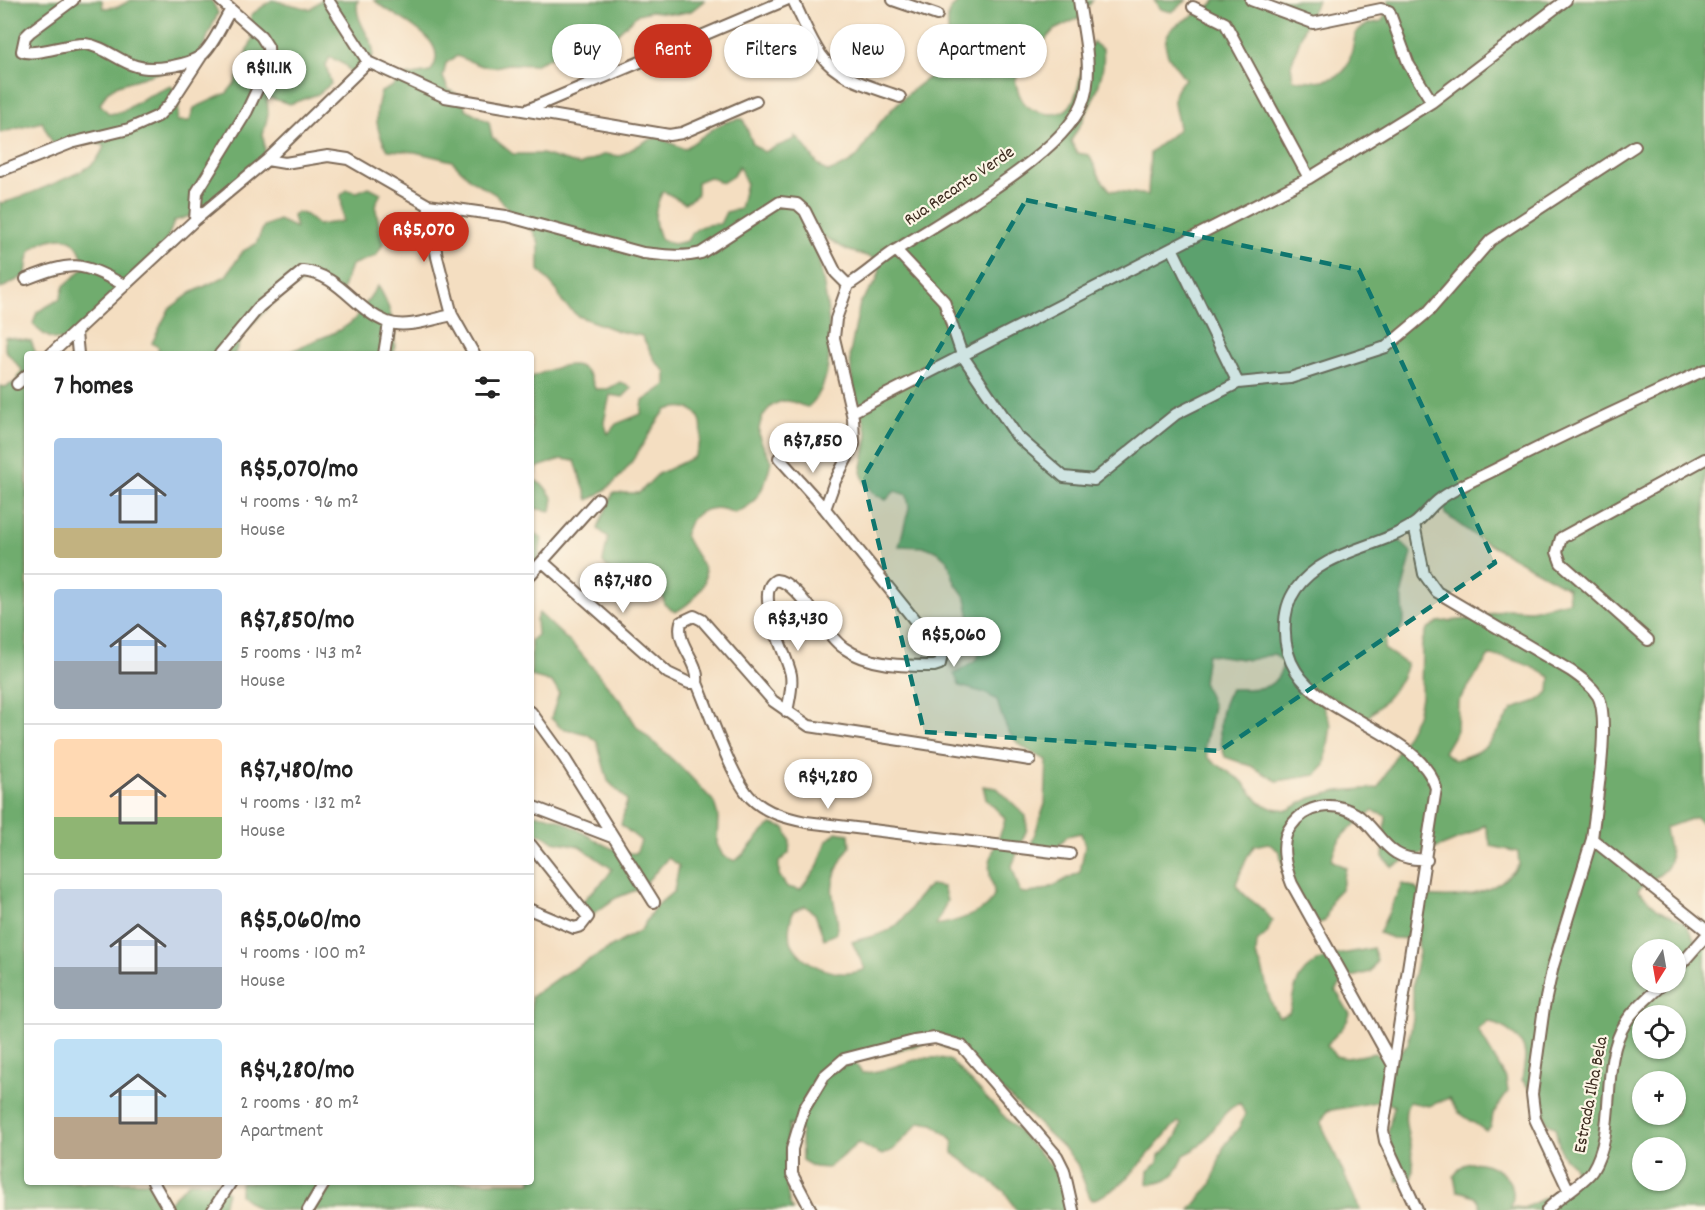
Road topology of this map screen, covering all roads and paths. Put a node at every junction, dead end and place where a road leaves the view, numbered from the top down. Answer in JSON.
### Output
{"nodes":[{"id":1,"x":73,"y":0,"type":"edge"},
{"id":2,"x":220,"y":0,"type":"edge"},
{"id":3,"x":328,"y":0,"type":"edge"},
{"id":4,"x":786,"y":0,"type":"edge"},
{"id":5,"x":793,"y":0,"type":"edge"},
{"id":6,"x":892,"y":0,"type":"edge"},
{"id":7,"x":1079,"y":0,"type":"edge"},
{"id":8,"x":1251,"y":0,"type":"edge"},
{"id":9,"x":1566,"y":0,"type":"edge"},
{"id":10,"x":1193,"y":7,"type":"dead end"},
{"id":11,"x":230,"y":11,"type":"junction"},
{"id":12,"x":937,"y":15,"type":"dead end"},
{"id":13,"x":202,"y":55,"type":"junction"},
{"id":14,"x":368,"y":62,"type":"junction"},
{"id":15,"x":562,"y":93,"type":"junction"},
{"id":16,"x":900,"y":97,"type":"dead end"},
{"id":17,"x":756,"y":101,"type":"dead end"},
{"id":18,"x":1432,"y":102,"type":"junction"},
{"id":19,"x":527,"y":110,"type":"junction"},
{"id":20,"x":560,"y":116,"type":"junction"},
{"id":21,"x":1635,"y":146,"type":"dead end"},
{"id":22,"x":267,"y":160,"type":"junction"},
{"id":23,"x":0,"y":171,"type":"edge"},
{"id":24,"x":1309,"y":178,"type":"junction"},
{"id":25,"x":428,"y":205,"type":"junction"},
{"id":26,"x":195,"y":220,"type":"junction"},
{"id":27,"x":1172,"y":248,"type":"junction"},
{"id":28,"x":896,"y":250,"type":"junction"},
{"id":29,"x":26,"y":279,"type":"dead end"},
{"id":30,"x":124,"y":285,"type":"junction"},
{"id":31,"x":848,"y":285,"type":"junction"},
{"id":32,"x":452,"y":315,"type":"junction"},
{"id":33,"x":389,"y":323,"type":"junction"},
{"id":34,"x":76,"y":333,"type":"junction"},
{"id":35,"x":228,"y":343,"type":"junction"},
{"id":36,"x":55,"y":351,"type":"edge"},
{"id":37,"x":78,"y":351,"type":"edge"},
{"id":38,"x":222,"y":351,"type":"edge"},
{"id":39,"x":232,"y":351,"type":"edge"},
{"id":40,"x":384,"y":351,"type":"edge"},
{"id":41,"x":472,"y":351,"type":"edge"},
{"id":42,"x":962,"y":355,"type":"junction"},
{"id":43,"x":1705,"y":370,"type":"edge"},
{"id":44,"x":24,"y":378,"type":"edge"},
{"id":45,"x":1238,"y":383,"type":"junction"},
{"id":46,"x":17,"y":384,"type":"dead end"},
{"id":47,"x":852,"y":412,"type":"junction"},
{"id":48,"x":779,"y":458,"type":"dead end"},
{"id":49,"x":1705,"y":459,"type":"edge"},
{"id":50,"x":598,"y":499,"type":"dead end"},
{"id":51,"x":825,"y":509,"type":"junction"},
{"id":52,"x":1414,"y":524,"type":"junction"},
{"id":53,"x":543,"y":562,"type":"junction"},
{"id":54,"x":534,"y":571,"type":"edge"},
{"id":55,"x":1648,"y":640,"type":"dead end"},
{"id":56,"x":697,"y":684,"type":"junction"},
{"id":57,"x":787,"y":712,"type":"junction"},
{"id":58,"x":534,"y":716,"type":"edge"},
{"id":59,"x":1030,"y":760,"type":"dead end"},
{"id":60,"x":534,"y":807,"type":"edge"},
{"id":61,"x":612,"y":837,"type":"junction"},
{"id":62,"x":1593,"y":839,"type":"junction"},
{"id":63,"x":534,"y":849,"type":"edge"},
{"id":64,"x":1070,"y":854,"type":"dead end"},
{"id":65,"x":1427,"y":860,"type":"junction"},
{"id":66,"x":654,"y":902,"type":"dead end"},
{"id":67,"x":534,"y":911,"type":"edge"},
{"id":68,"x":1705,"y":929,"type":"edge"},
{"id":69,"x":1705,"y":937,"type":"edge"},
{"id":70,"x":1686,"y":959,"type":"edge"},
{"id":71,"x":1653,"y":993,"type":"edge"},
{"id":72,"x":1393,"y":1065,"type":"junction"},
{"id":73,"x":155,"y":1185,"type":"edge"},
{"id":74,"x":229,"y":1185,"type":"edge"},
{"id":75,"x":323,"y":1185,"type":"edge"},
{"id":76,"x":1568,"y":1189,"type":"junction"},
{"id":77,"x":169,"y":1210,"type":"edge"},
{"id":78,"x":213,"y":1210,"type":"edge"},
{"id":79,"x":308,"y":1210,"type":"edge"},
{"id":80,"x":811,"y":1210,"type":"edge"},
{"id":81,"x":1073,"y":1210,"type":"edge"},
{"id":82,"x":1417,"y":1210,"type":"edge"},
{"id":83,"x":1547,"y":1210,"type":"edge"}],
"edges":[{"from":1,"to":13,"type":"street"},
{"from":2,"to":11,"type":"street"},
{"from":3,"to":14,"type":"street"},
{"from":4,"to":15,"type":"street"},
{"from":5,"to":16,"type":"street"},
{"from":6,"to":12,"type":"street"},
{"from":7,"to":28,"type":"street","name":"Rua Recanto Verde"},
{"from":8,"to":18,"type":"street"},
{"from":9,"to":18,"type":"street"},
{"from":10,"to":24,"type":"street"},
{"from":11,"to":13,"type":"street"},
{"from":11,"to":26,"type":"street"},
{"from":13,"to":23,"type":"street"},
{"from":14,"to":19,"type":"street"},
{"from":14,"to":22,"type":"street"},
{"from":15,"to":19,"type":"street"},
{"from":15,"to":20,"type":"street"},
{"from":17,"to":20,"type":"street"},
{"from":18,"to":24,"type":"street"},
{"from":19,"to":20,"type":"street"},
{"from":21,"to":45,"type":"street"},
{"from":22,"to":25,"type":"street"},
{"from":22,"to":26,"type":"street"},
{"from":24,"to":27,"type":"street"},
{"from":25,"to":31,"type":"street"},
{"from":25,"to":32,"type":"street"},
{"from":26,"to":30,"type":"street"},
{"from":27,"to":42,"type":"street"},
{"from":27,"to":45,"type":"street"},
{"from":28,"to":31,"type":"street","name":"Rua Recanto Verde"},
{"from":28,"to":42,"type":"street"},
{"from":29,"to":30,"type":"street"},
{"from":30,"to":34,"type":"street"},
{"from":31,"to":47,"type":"street"},
{"from":32,"to":33,"type":"street"},
{"from":32,"to":41,"type":"street"},
{"from":33,"to":35,"type":"street"},
{"from":33,"to":40,"type":"street"},
{"from":34,"to":36,"type":"street"},
{"from":34,"to":37,"type":"street"},
{"from":35,"to":38,"type":"street"},
{"from":35,"to":39,"type":"street"},
{"from":42,"to":45,"type":"street"},
{"from":42,"to":47,"type":"street"},
{"from":43,"to":52,"type":"street"},
{"from":44,"to":46,"type":"street"},
{"from":47,"to":51,"type":"street"},
{"from":48,"to":51,"type":"street"},
{"from":49,"to":55,"type":"street"},
{"from":50,"to":53,"type":"street"},
{"from":51,"to":57,"type":"street"},
{"from":52,"to":62,"type":"street"},
{"from":52,"to":65,"type":"street"},
{"from":53,"to":54,"type":"street"},
{"from":53,"to":56,"type":"street"},
{"from":56,"to":57,"type":"street"},
{"from":56,"to":64,"type":"street"},
{"from":57,"to":59,"type":"street"},
{"from":58,"to":61,"type":"street"},
{"from":60,"to":61,"type":"street"},
{"from":61,"to":66,"type":"street"},
{"from":62,"to":68,"type":"street"},
{"from":62,"to":76,"type":"street"},
{"from":63,"to":67,"type":"street"},
{"from":65,"to":72,"type":"street"},
{"from":65,"to":72,"type":"street"},
{"from":69,"to":70,"type":"street"},
{"from":71,"to":76,"type":"street","name":"Estrada Ilha Bela"},
{"from":72,"to":82,"type":"street"},
{"from":73,"to":77,"type":"street"},
{"from":74,"to":78,"type":"street"},
{"from":75,"to":79,"type":"street"},
{"from":76,"to":83,"type":"street","name":"Estrada Ilha Bela"},
{"from":80,"to":81,"type":"street"}]}
